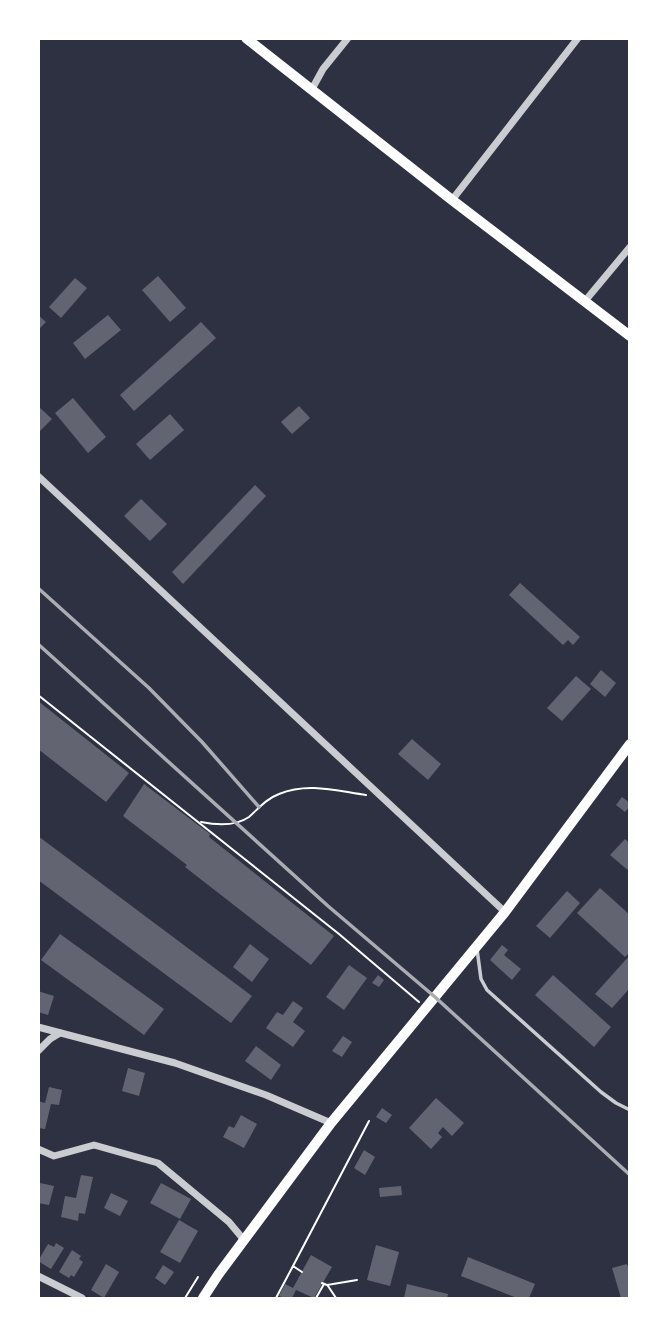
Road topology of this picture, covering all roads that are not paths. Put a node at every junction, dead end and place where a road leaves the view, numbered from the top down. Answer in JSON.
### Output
{"nodes":[{"id":1,"x":246,"y":38,"type":"edge"},
{"id":2,"x":348,"y":38,"type":"edge"},
{"id":3,"x":578,"y":38,"type":"edge"},
{"id":4,"x":312,"y":89,"type":"junction"},
{"id":5,"x":452,"y":200,"type":"junction"},
{"id":6,"x":629,"y":247,"type":"edge"},
{"id":7,"x":585,"y":301,"type":"junction"},
{"id":8,"x":629,"y":335,"type":"edge"},
{"id":9,"x":38,"y":476,"type":"edge"},
{"id":10,"x":629,"y":744,"type":"edge"},
{"id":11,"x":505,"y":912,"type":"junction"},
{"id":12,"x":477,"y":947,"type":"junction"},
{"id":13,"x":38,"y":1027,"type":"edge"},
{"id":14,"x":60,"y":1033,"type":"junction"},
{"id":15,"x":38,"y":1051,"type":"edge"},
{"id":16,"x":629,"y":1110,"type":"edge"},
{"id":17,"x":331,"y":1123,"type":"junction"},
{"id":18,"x":38,"y":1149,"type":"edge"},
{"id":19,"x":244,"y":1240,"type":"junction"},
{"id":20,"x":38,"y":1276,"type":"edge"},
{"id":21,"x":82,"y":1298,"type":"edge"},
{"id":22,"x":203,"y":1298,"type":"edge"}],
"edges":[{"from":1,"to":4,"type":"main road"},
{"from":2,"to":4,"type":"street"},
{"from":3,"to":5,"type":"street"},
{"from":4,"to":5,"type":"main road"},
{"from":5,"to":7,"type":"main road"},
{"from":6,"to":7,"type":"street"},
{"from":7,"to":8,"type":"main road"},
{"from":9,"to":11,"type":"street"},
{"from":10,"to":11,"type":"main road"},
{"from":11,"to":12,"type":"main road"},
{"from":12,"to":16,"type":"lane"},
{"from":12,"to":17,"type":"main road"},
{"from":13,"to":14,"type":"street"},
{"from":14,"to":15,"type":"street"},
{"from":14,"to":17,"type":"street"},
{"from":17,"to":19,"type":"main road"},
{"from":18,"to":19,"type":"street"},
{"from":19,"to":22,"type":"main road"},
{"from":20,"to":21,"type":"street"}]}
